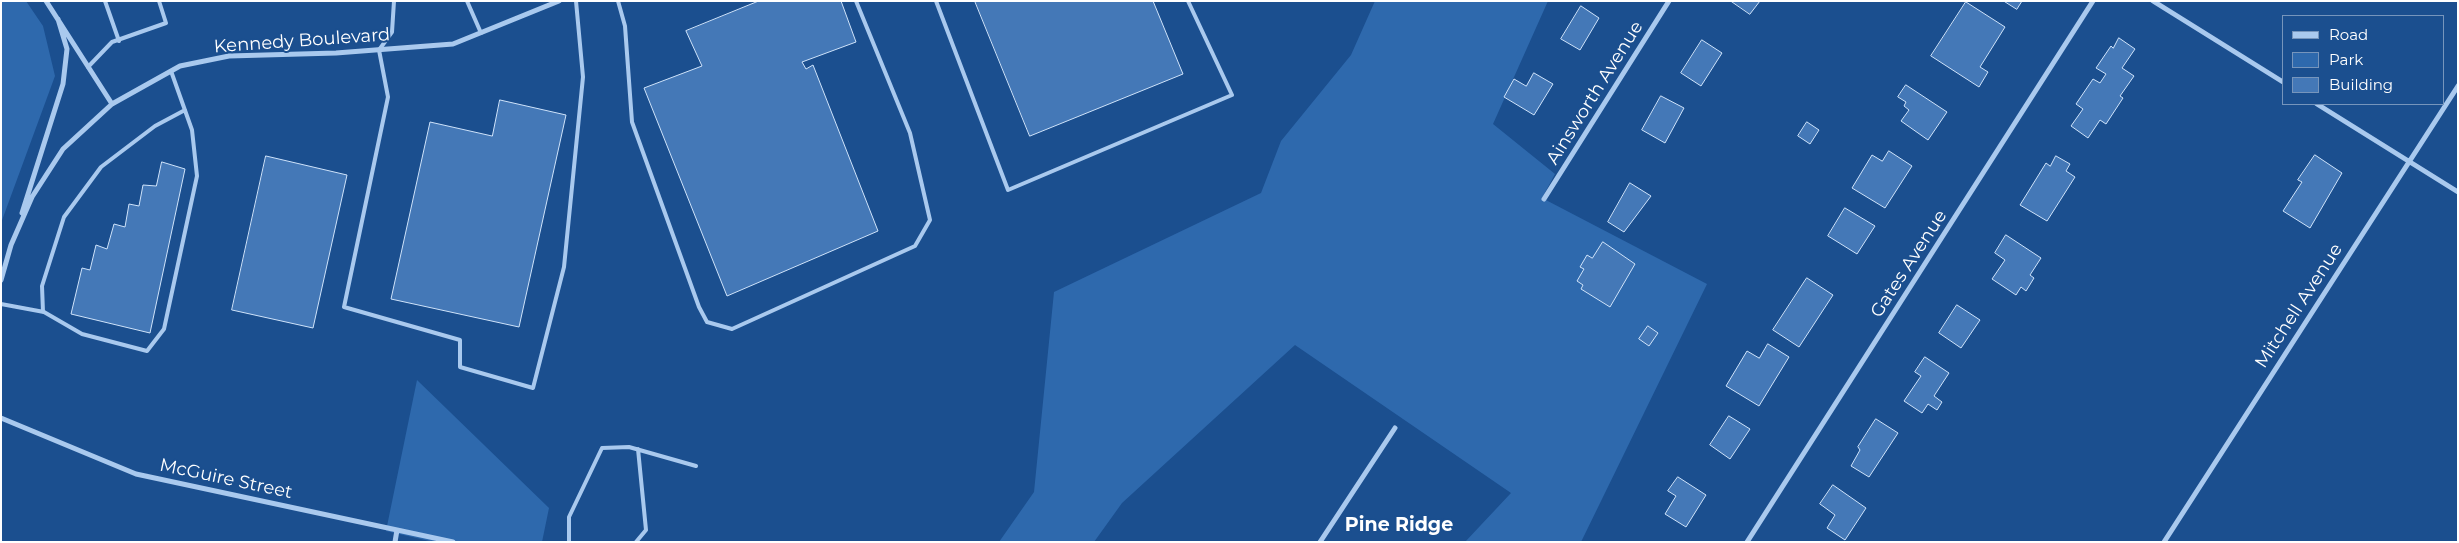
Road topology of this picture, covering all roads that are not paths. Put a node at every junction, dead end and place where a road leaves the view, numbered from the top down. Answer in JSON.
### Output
{"nodes":[{"id":1,"x":46,"y":1,"type":"edge"},
{"id":2,"x":105,"y":1,"type":"edge"},
{"id":3,"x":159,"y":1,"type":"edge"},
{"id":4,"x":394,"y":1,"type":"edge"},
{"id":5,"x":467,"y":1,"type":"edge"},
{"id":6,"x":559,"y":1,"type":"edge"},
{"id":7,"x":576,"y":1,"type":"edge"},
{"id":8,"x":618,"y":1,"type":"edge"},
{"id":9,"x":856,"y":1,"type":"edge"},
{"id":10,"x":936,"y":1,"type":"edge"},
{"id":11,"x":1188,"y":1,"type":"edge"},
{"id":12,"x":1669,"y":1,"type":"edge"},
{"id":13,"x":2093,"y":1,"type":"edge"},
{"id":14,"x":2153,"y":1,"type":"edge"},
{"id":15,"x":58,"y":18,"type":"junction"},
{"id":16,"x":481,"y":32,"type":"junction"},
{"id":17,"x":119,"y":41,"type":"junction"},
{"id":18,"x":379,"y":50,"type":"junction"},
{"id":19,"x":88,"y":67,"type":"junction"},
{"id":20,"x":171,"y":71,"type":"junction"},
{"id":21,"x":2282,"y":81,"type":"edge"},
{"id":22,"x":2458,"y":86,"type":"edge"},
{"id":23,"x":112,"y":104,"type":"junction"},
{"id":24,"x":2319,"y":105,"type":"edge"},
{"id":25,"x":185,"y":110,"type":"junction"},
{"id":26,"x":2408,"y":161,"type":"junction"},
{"id":27,"x":2458,"y":192,"type":"edge"},
{"id":28,"x":1544,"y":199,"type":"dead end"},
{"id":29,"x":11,"y":245,"type":"junction"},
{"id":30,"x":1,"y":280,"type":"edge"},
{"id":31,"x":1,"y":304,"type":"edge"},
{"id":32,"x":43,"y":312,"type":"junction"},
{"id":33,"x":1,"y":418,"type":"edge"},
{"id":34,"x":1395,"y":428,"type":"dead end"},
{"id":35,"x":638,"y":449,"type":"junction"},
{"id":36,"x":696,"y":466,"type":"dead end"},
{"id":37,"x":397,"y":530,"type":"junction"},
{"id":38,"x":395,"y":542,"type":"edge"},
{"id":39,"x":453,"y":542,"type":"edge"},
{"id":40,"x":569,"y":542,"type":"edge"},
{"id":41,"x":636,"y":542,"type":"edge"},
{"id":42,"x":1320,"y":542,"type":"edge"},
{"id":43,"x":1747,"y":542,"type":"edge"},
{"id":44,"x":2164,"y":542,"type":"edge"}],
"edges":[{"from":1,"to":15,"type":"street"},
{"from":2,"to":17,"type":"lane"},
{"from":3,"to":17,"type":"lane"},
{"from":4,"to":18,"type":"lane"},
{"from":5,"to":16,"type":"lane"},
{"from":6,"to":16,"type":"street","name":"Kennedy Boulevard"},
{"from":7,"to":18,"type":"lane"},
{"from":8,"to":9,"type":"lane"},
{"from":10,"to":11,"type":"lane"},
{"from":12,"to":28,"type":"street","name":"Ainsworth Avenue"},
{"from":13,"to":43,"type":"street","name":"Gates Avenue"},
{"from":14,"to":21,"type":"street"},
{"from":15,"to":19,"type":"street"},
{"from":15,"to":29,"type":"street"},
{"from":16,"to":18,"type":"street","name":"Kennedy Boulevard"},
{"from":17,"to":19,"type":"lane"},
{"from":18,"to":20,"type":"street","name":"Kennedy Boulevard"},
{"from":19,"to":23,"type":"street"},
{"from":20,"to":23,"type":"street","name":"Kennedy Boulevard"},
{"from":20,"to":25,"type":"lane"},
{"from":22,"to":26,"type":"street","name":"Mitchell Avenue"},
{"from":23,"to":29,"type":"street","name":"Kennedy Boulevard"},
{"from":24,"to":26,"type":"street"},
{"from":25,"to":32,"type":"lane"},
{"from":25,"to":32,"type":"lane"},
{"from":26,"to":27,"type":"street"},
{"from":26,"to":44,"type":"street","name":"Mitchell Avenue"},
{"from":29,"to":30,"type":"street","name":"Kennedy Boulevard"},
{"from":31,"to":32,"type":"lane"},
{"from":33,"to":37,"type":"street","name":"McGuire Street"},
{"from":34,"to":42,"type":"street"},
{"from":35,"to":36,"type":"lane"},
{"from":35,"to":40,"type":"lane"},
{"from":35,"to":41,"type":"lane"},
{"from":37,"to":38,"type":"street"},
{"from":37,"to":39,"type":"street","name":"McGuire Street"}]}
